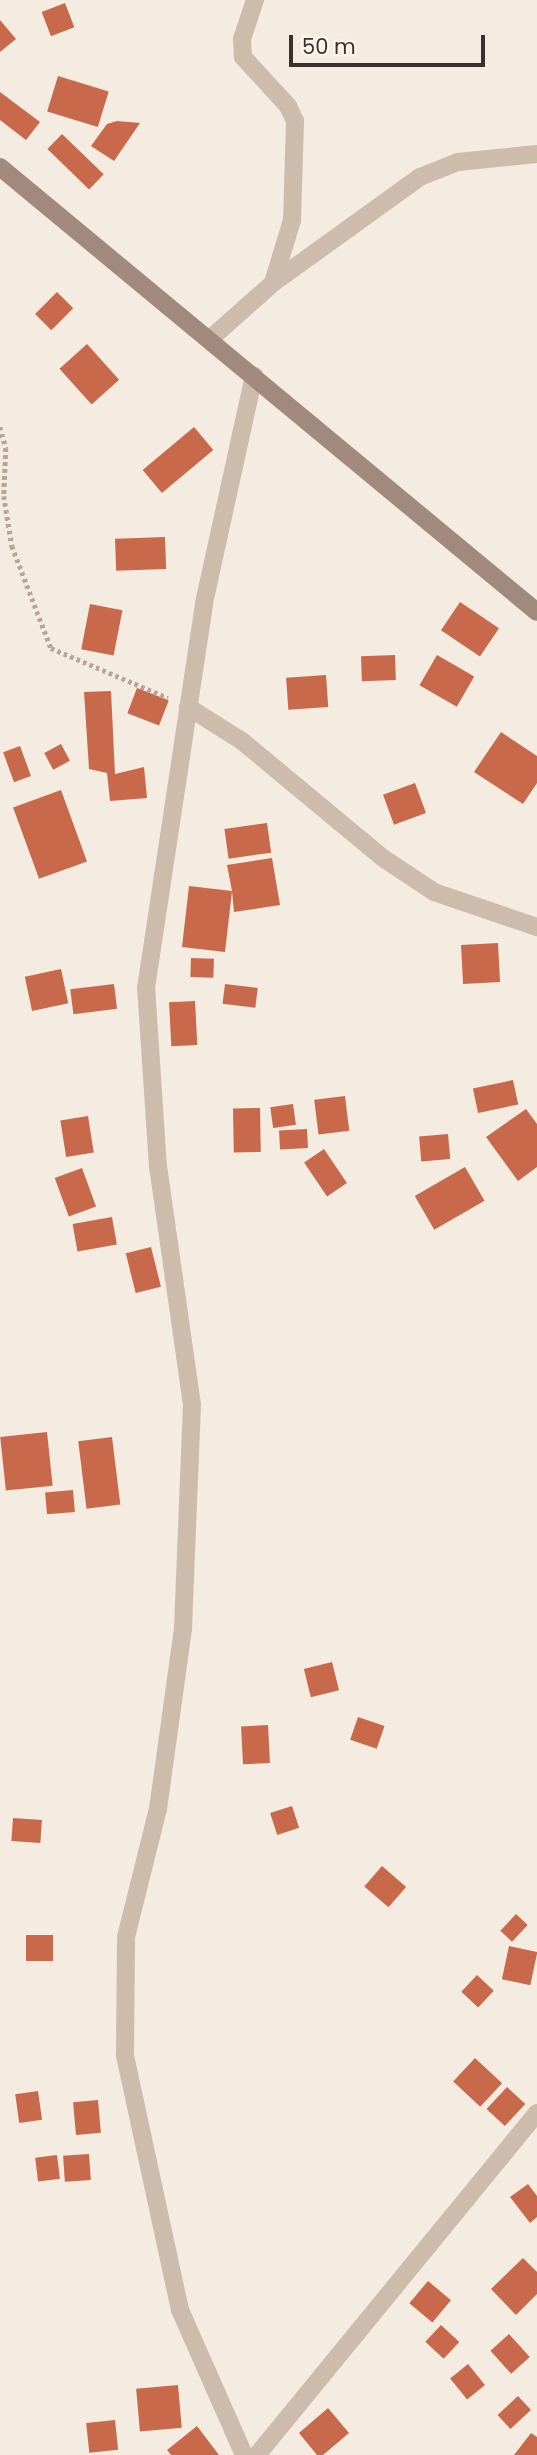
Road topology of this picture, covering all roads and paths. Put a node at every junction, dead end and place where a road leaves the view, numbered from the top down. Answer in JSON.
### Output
{"nodes":[{"id":1,"x":255,"y":0,"type":"edge"},
{"id":2,"x":537,"y":154,"type":"edge"},
{"id":3,"x":0,"y":167,"type":"edge"},
{"id":4,"x":273,"y":283,"type":"junction"},
{"id":5,"x":210,"y":339,"type":"junction"},
{"id":6,"x":254,"y":375,"type":"junction"},
{"id":7,"x":0,"y":427,"type":"edge"},
{"id":8,"x":537,"y":612,"type":"edge"},
{"id":9,"x":188,"y":708,"type":"junction"},
{"id":10,"x":537,"y":927,"type":"edge"},
{"id":11,"x":537,"y":2113,"type":"edge"},
{"id":12,"x":244,"y":2455,"type":"edge"},
{"id":13,"x":257,"y":2455,"type":"edge"}],
"edges":[{"from":1,"to":4,"type":"street"},
{"from":2,"to":4,"type":"street"},
{"from":3,"to":5,"type":"main road"},
{"from":4,"to":5,"type":"street"},
{"from":5,"to":6,"type":"main road"},
{"from":6,"to":8,"type":"main road"},
{"from":6,"to":9,"type":"street"},
{"from":7,"to":9,"type":"path"},
{"from":9,"to":10,"type":"street"},
{"from":9,"to":12,"type":"street"},
{"from":11,"to":13,"type":"street"}]}
